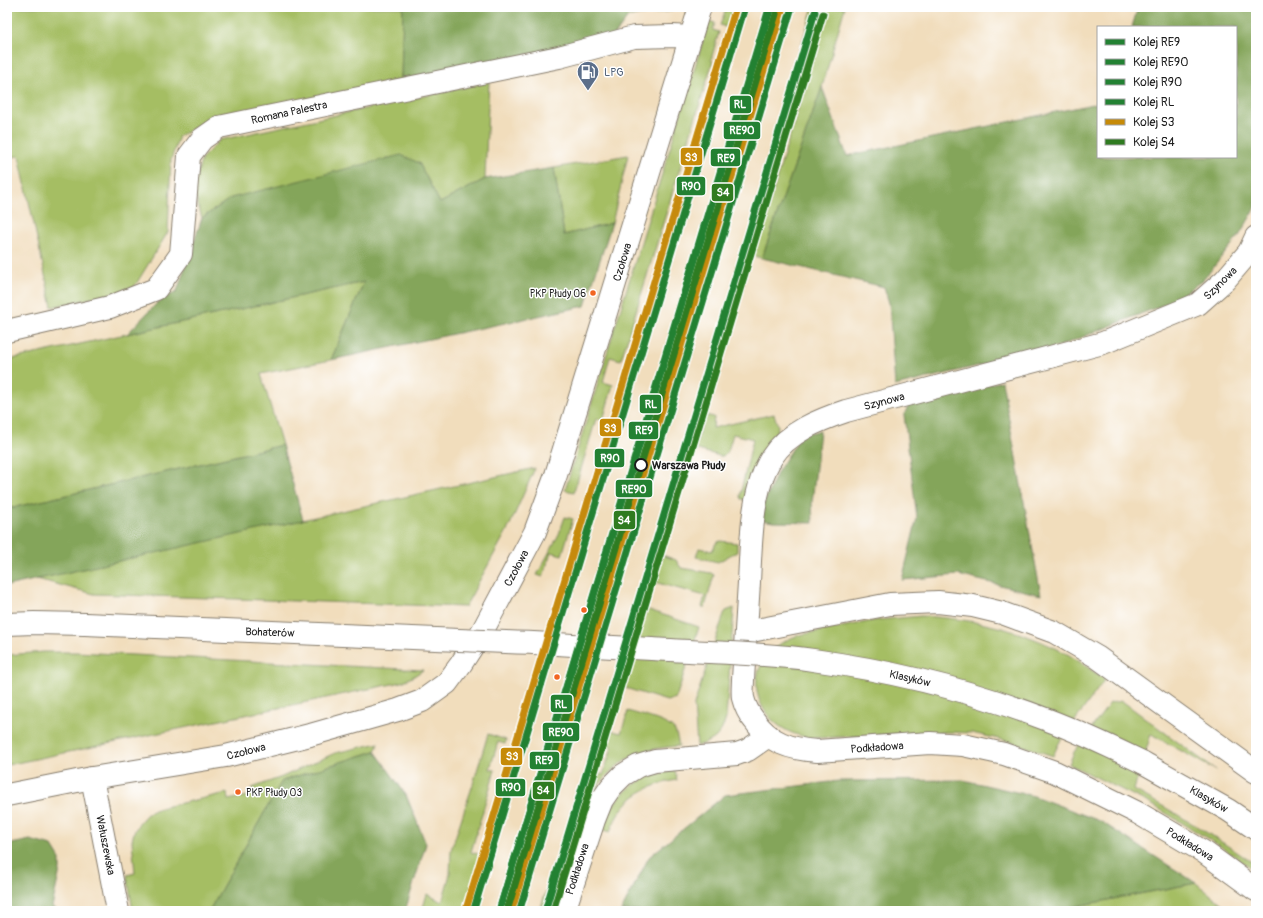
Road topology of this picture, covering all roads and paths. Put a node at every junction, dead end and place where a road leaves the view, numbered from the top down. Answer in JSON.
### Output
{"nodes":[{"id":1,"x":700,"y":7,"type":"edge"},
{"id":2,"x":691,"y":37,"type":"junction"},
{"id":3,"x":1256,"y":237,"type":"edge"},
{"id":4,"x":7,"y":331,"type":"edge"},
{"id":5,"x":7,"y":624,"type":"edge"},
{"id":6,"x":746,"y":632,"type":"junction"},
{"id":7,"x":533,"y":643,"type":"joint"},
{"id":8,"x":768,"y":736,"type":"junction"},
{"id":9,"x":1256,"y":772,"type":"edge"},
{"id":10,"x":92,"y":778,"type":"junction"},
{"id":11,"x":7,"y":795,"type":"edge"},
{"id":12,"x":1256,"y":828,"type":"edge"},
{"id":13,"x":1256,"y":890,"type":"edge"},
{"id":14,"x":118,"y":911,"type":"edge"},
{"id":15,"x":564,"y":911,"type":"edge"}],
"edges":[{"from":1,"to":2,"type":"street","name":"Czołowa"},
{"from":2,"to":4,"type":"street","name":"Romana Palestra"},
{"from":2,"to":10,"type":"street","name":"Czołowa"},
{"from":3,"to":6,"type":"street","name":"Szynowa"},
{"from":5,"to":7,"type":"street","name":"Bohaterów","bridge":true},
{"from":6,"to":8,"type":"street","name":"Szynowa"},
{"from":6,"to":9,"type":"street"},
{"from":7,"to":12,"type":"street","name":"Klasyków","bridge":true},
{"from":8,"to":13,"type":"street","name":"Podkładowa"},
{"from":8,"to":15,"type":"street","name":"Podkładowa"},
{"from":10,"to":11,"type":"street","name":"Czołowa"},
{"from":10,"to":14,"type":"street","name":"Wałuszewska"}]}
